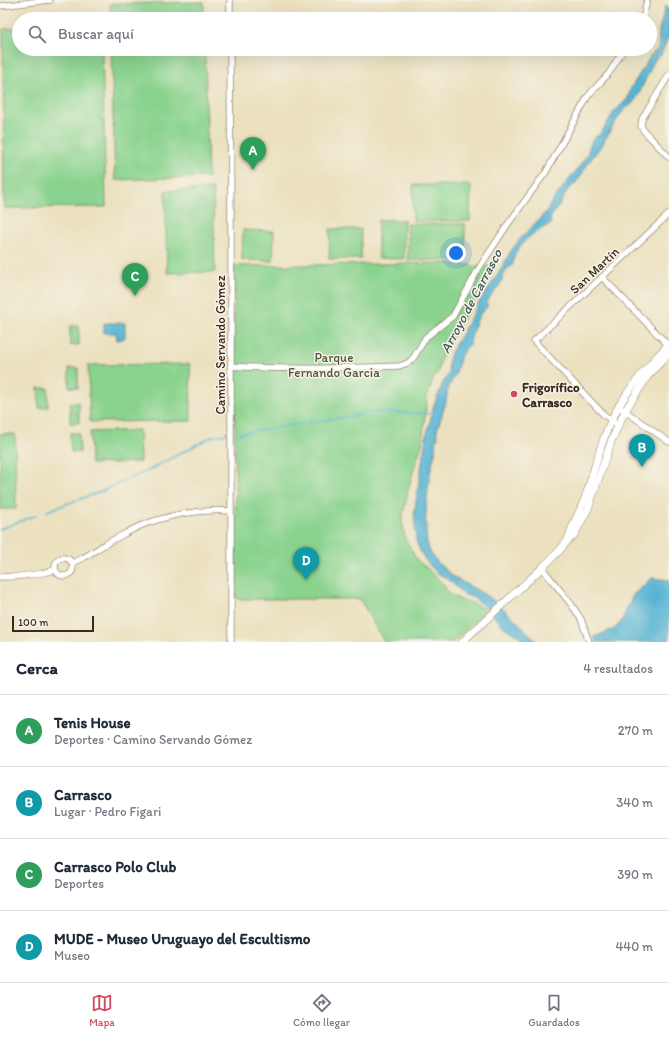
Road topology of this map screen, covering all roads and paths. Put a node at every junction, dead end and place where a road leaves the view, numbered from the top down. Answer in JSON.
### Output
{"nodes":[{"id":1,"x":50,"y":0,"type":"edge"},
{"id":2,"x":230,"y":0,"type":"edge"},
{"id":3,"x":647,"y":0,"type":"edge"},
{"id":4,"x":0,"y":6,"type":"edge"},
{"id":5,"x":230,"y":12,"type":"edge"},
{"id":6,"x":644,"y":12,"type":"edge"},
{"id":7,"x":230,"y":56,"type":"edge"},
{"id":8,"x":620,"y":56,"type":"edge"},
{"id":9,"x":669,"y":75,"type":"edge"},
{"id":10,"x":669,"y":157,"type":"edge"},
{"id":11,"x":669,"y":214,"type":"edge"},
{"id":12,"x":602,"y":277,"type":"junction"},
{"id":13,"x":669,"y":344,"type":"edge"},
{"id":14,"x":669,"y":354,"type":"edge"},
{"id":15,"x":230,"y":366,"type":"junction"},
{"id":16,"x":618,"y":406,"type":"junction"},
{"id":17,"x":625,"y":411,"type":"junction"},
{"id":18,"x":615,"y":423,"type":"junction"},
{"id":19,"x":669,"y":442,"type":"edge"},
{"id":20,"x":230,"y":511,"type":"junction"},
{"id":21,"x":72,"y":563,"type":"junction"},
{"id":22,"x":542,"y":568,"type":"junction"},
{"id":23,"x":56,"y":570,"type":"junction"},
{"id":24,"x":0,"y":577,"type":"edge"},
{"id":25,"x":231,"y":642,"type":"edge"},
{"id":26,"x":462,"y":642,"type":"edge"},
{"id":27,"x":588,"y":642,"type":"edge"}],
"edges":[{"from":1,"to":4,"type":"street"},
{"from":2,"to":5,"type":"street"},
{"from":3,"to":6,"type":"street"},
{"from":7,"to":15,"type":"street","name":"Camino Servando Gómez"},
{"from":8,"to":15,"type":"street"},
{"from":9,"to":10,"type":"street"},
{"from":11,"to":12,"type":"street","name":"San Martín"},
{"from":12,"to":13,"type":"street"},
{"from":12,"to":18,"type":"street","name":"San Martín"},
{"from":13,"to":16,"type":"main road"},
{"from":14,"to":17,"type":"main road"},
{"from":15,"to":20,"type":"street","name":"Camino Servando Gómez"},
{"from":16,"to":17,"type":"street"},
{"from":16,"to":18,"type":"main road"},
{"from":17,"to":18,"type":"main road"},
{"from":17,"to":19,"type":"street"},
{"from":18,"to":22,"type":"main road"},
{"from":20,"to":21,"type":"street"},
{"from":20,"to":25,"type":"street","name":"Camino Servando Gómez"},
{"from":21,"to":23,"type":"street"},
{"from":21,"to":23,"type":"street"},
{"from":22,"to":26,"type":"main road"},
{"from":22,"to":27,"type":"street"},
{"from":23,"to":24,"type":"street"}]}
